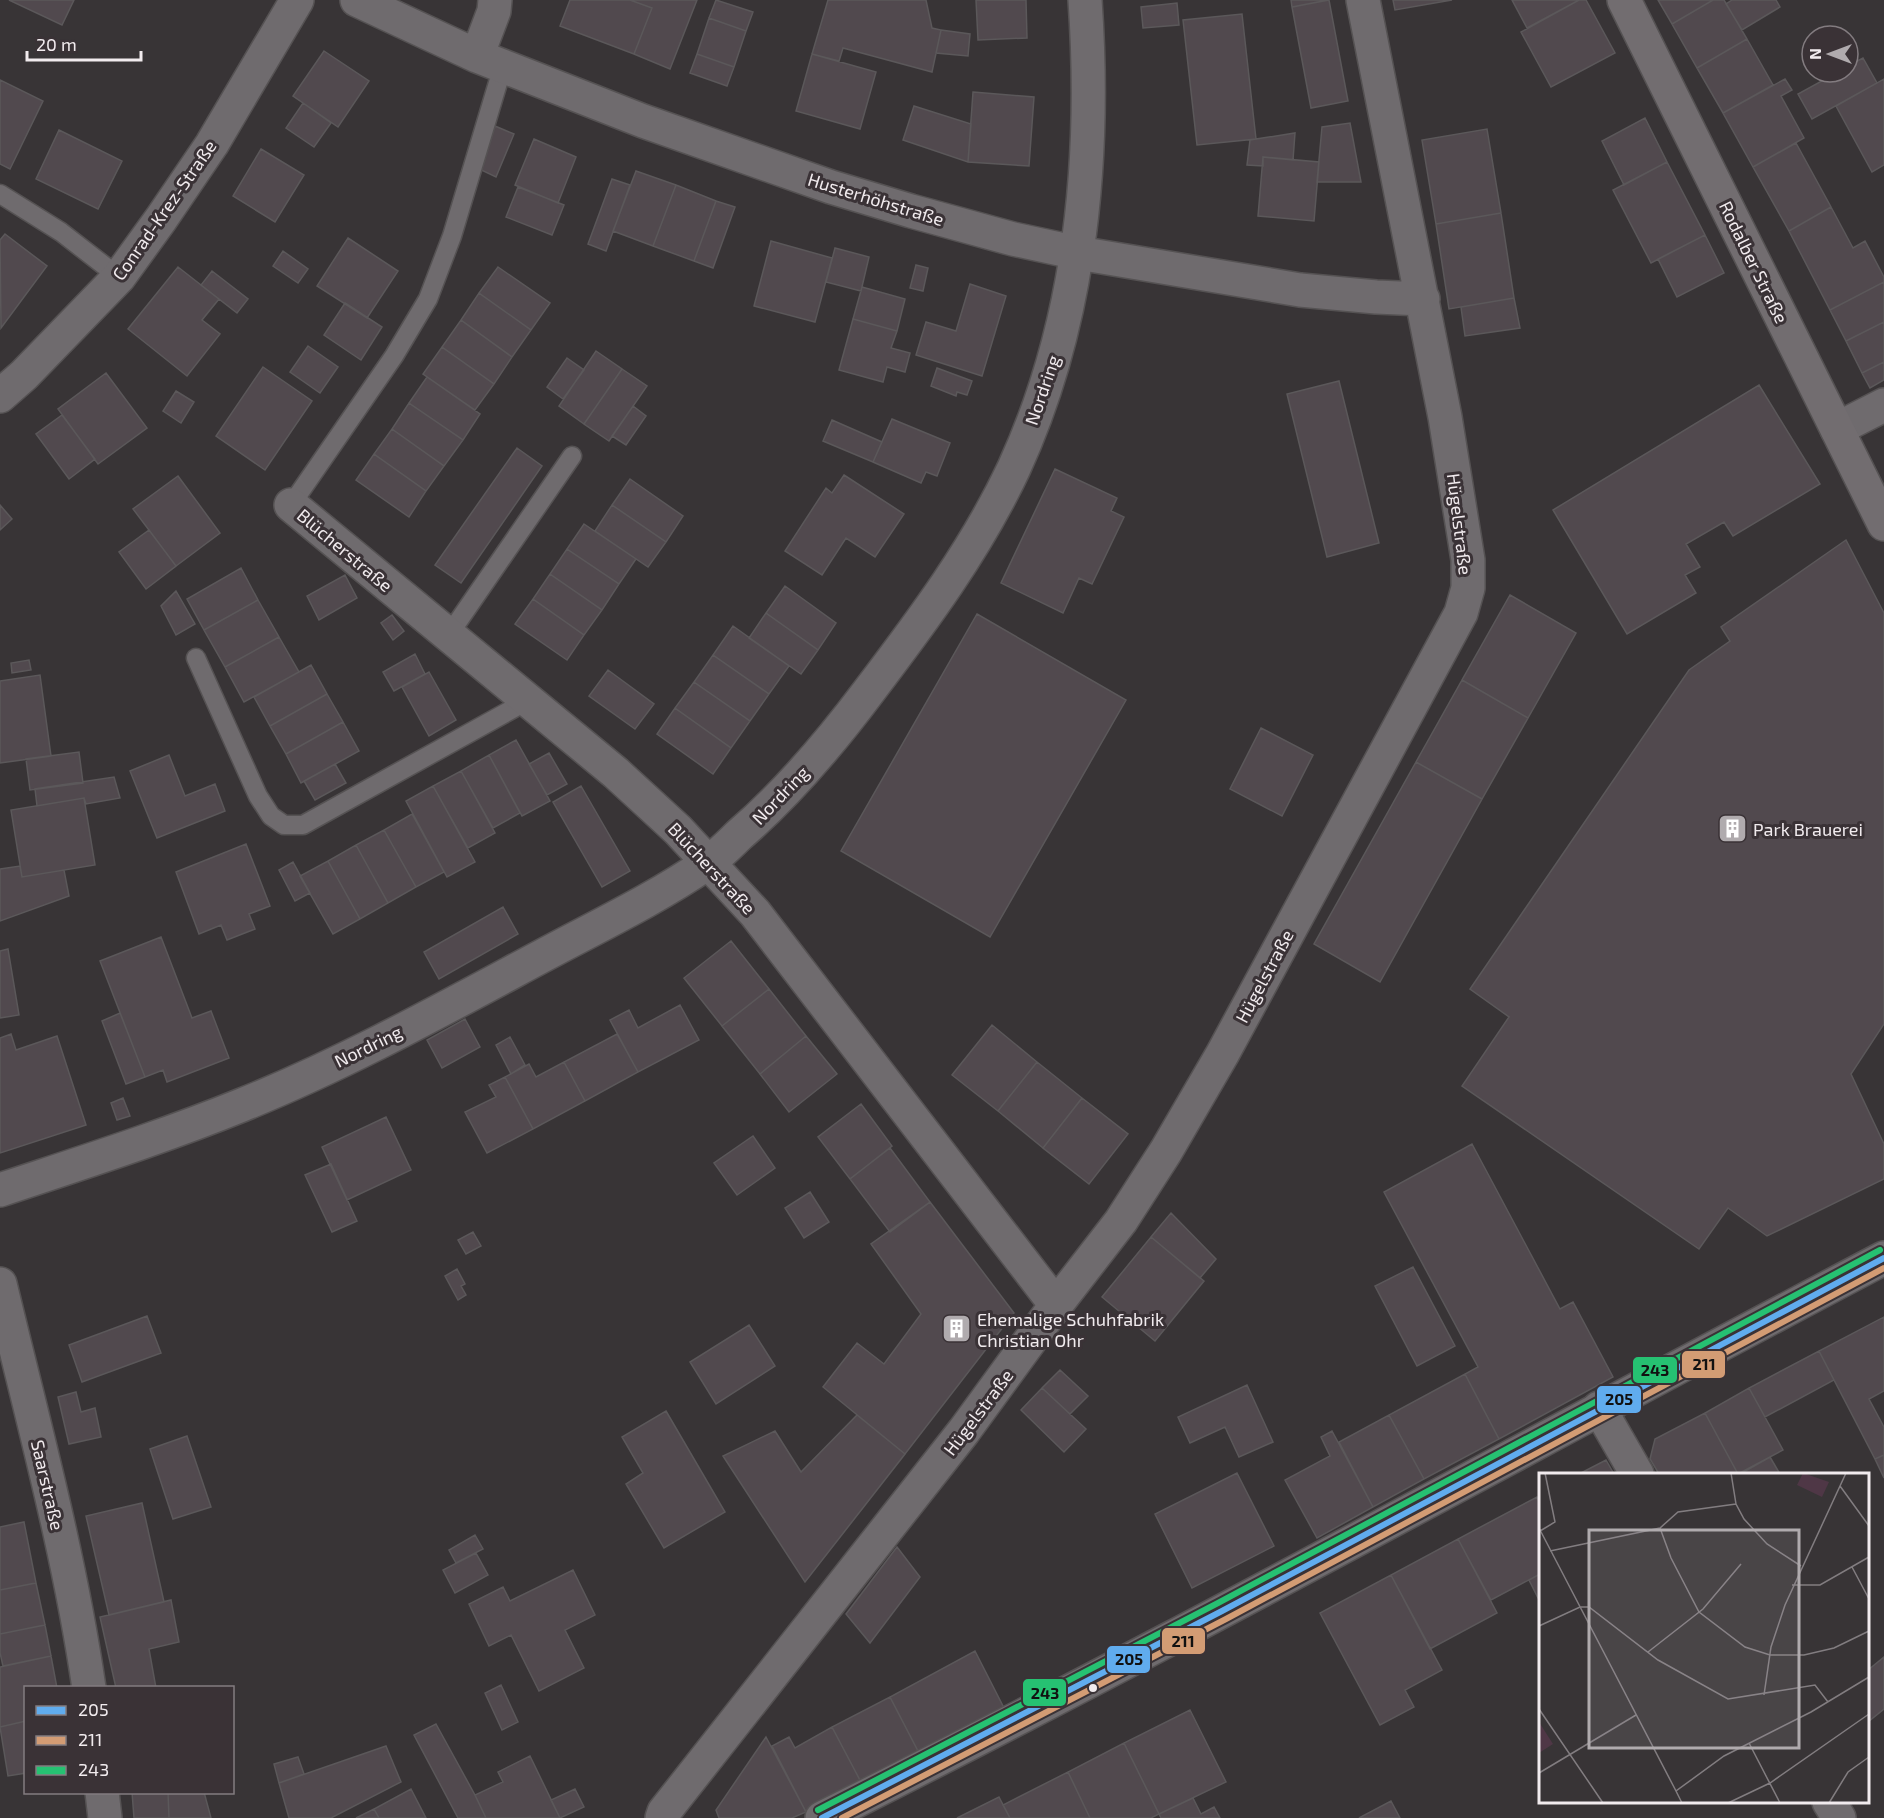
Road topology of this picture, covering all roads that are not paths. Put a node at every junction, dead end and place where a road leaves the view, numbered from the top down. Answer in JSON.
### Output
{"nodes":[{"id":1,"x":297,"y":0,"type":"edge"},
{"id":2,"x":357,"y":0,"type":"edge"},
{"id":3,"x":495,"y":0,"type":"edge"},
{"id":4,"x":1085,"y":0,"type":"edge"},
{"id":5,"x":1363,"y":0,"type":"edge"},
{"id":6,"x":1624,"y":0,"type":"edge"},
{"id":7,"x":490,"y":61,"type":"junction"},
{"id":8,"x":0,"y":194,"type":"edge"},
{"id":9,"x":1078,"y":253,"type":"junction"},
{"id":10,"x":119,"y":277,"type":"junction"},
{"id":11,"x":1423,"y":299,"type":"junction"},
{"id":12,"x":0,"y":396,"type":"edge"},
{"id":13,"x":1884,"y":405,"type":"edge"},
{"id":14,"x":1837,"y":429,"type":"junction"},
{"id":15,"x":572,"y":456,"type":"dead end"},
{"id":16,"x":291,"y":505,"type":"joint"},
{"id":17,"x":1884,"y":524,"type":"edge"},
{"id":18,"x":448,"y":636,"type":"junction"},
{"id":19,"x":196,"y":658,"type":"dead end"},
{"id":20,"x":527,"y":701,"type":"junction"},
{"id":21,"x":708,"y":862,"type":"junction"},
{"id":22,"x":0,"y":1190,"type":"edge"},
{"id":23,"x":1884,"y":1258,"type":"edge"},
{"id":24,"x":0,"y":1284,"type":"edge"},
{"id":25,"x":1056,"y":1305,"type":"junction"},
{"id":26,"x":1599,"y":1408,"type":"junction"},
{"id":27,"x":1636,"y":1473,"type":"edge"},
{"id":28,"x":89,"y":1686,"type":"edge"},
{"id":29,"x":102,"y":1794,"type":"edge"},
{"id":30,"x":1830,"y":1803,"type":"edge"},
{"id":31,"x":105,"y":1818,"type":"edge"},
{"id":32,"x":662,"y":1818,"type":"edge"},
{"id":33,"x":822,"y":1818,"type":"edge"},
{"id":34,"x":1839,"y":1818,"type":"edge"}],
"edges":[{"from":1,"to":10,"type":"street","name":"Conrad-Krez-Straße"},
{"from":2,"to":7,"type":"street","name":"Husterhöhstraße"},
{"from":3,"to":7,"type":"street"},
{"from":4,"to":9,"type":"street","name":"Nordring"},
{"from":5,"to":11,"type":"street","name":"Hügelstraße"},
{"from":6,"to":14,"type":"main road","name":"Rodalber Straße"},
{"from":7,"to":9,"type":"street","name":"Husterhöhstraße"},
{"from":7,"to":16,"type":"lane"},
{"from":8,"to":10,"type":"lane"},
{"from":9,"to":11,"type":"street","name":"Husterhöhstraße"},
{"from":9,"to":21,"type":"street","name":"Nordring"},
{"from":10,"to":12,"type":"street","name":"Conrad-Krez-Straße"},
{"from":11,"to":25,"type":"street","name":"Hügelstraße"},
{"from":13,"to":14,"type":"street"},
{"from":14,"to":17,"type":"main road","name":"Rodalber Straße"},
{"from":15,"to":18,"type":"lane"},
{"from":16,"to":18,"type":"street","name":"Blücherstraße"},
{"from":18,"to":20,"type":"street","name":"Blücherstraße"},
{"from":19,"to":20,"type":"lane"},
{"from":20,"to":21,"type":"street","name":"Blücherstraße"},
{"from":21,"to":22,"type":"street","name":"Nordring"},
{"from":21,"to":25,"type":"street","name":"Blücherstraße"},
{"from":23,"to":26,"type":"street"},
{"from":24,"to":28,"type":"street","name":"Saarstraße"},
{"from":25,"to":32,"type":"street","name":"Hügelstraße"},
{"from":26,"to":27,"type":"street"},
{"from":26,"to":33,"type":"street"},
{"from":29,"to":31,"type":"street"},
{"from":30,"to":34,"type":"street"}]}
